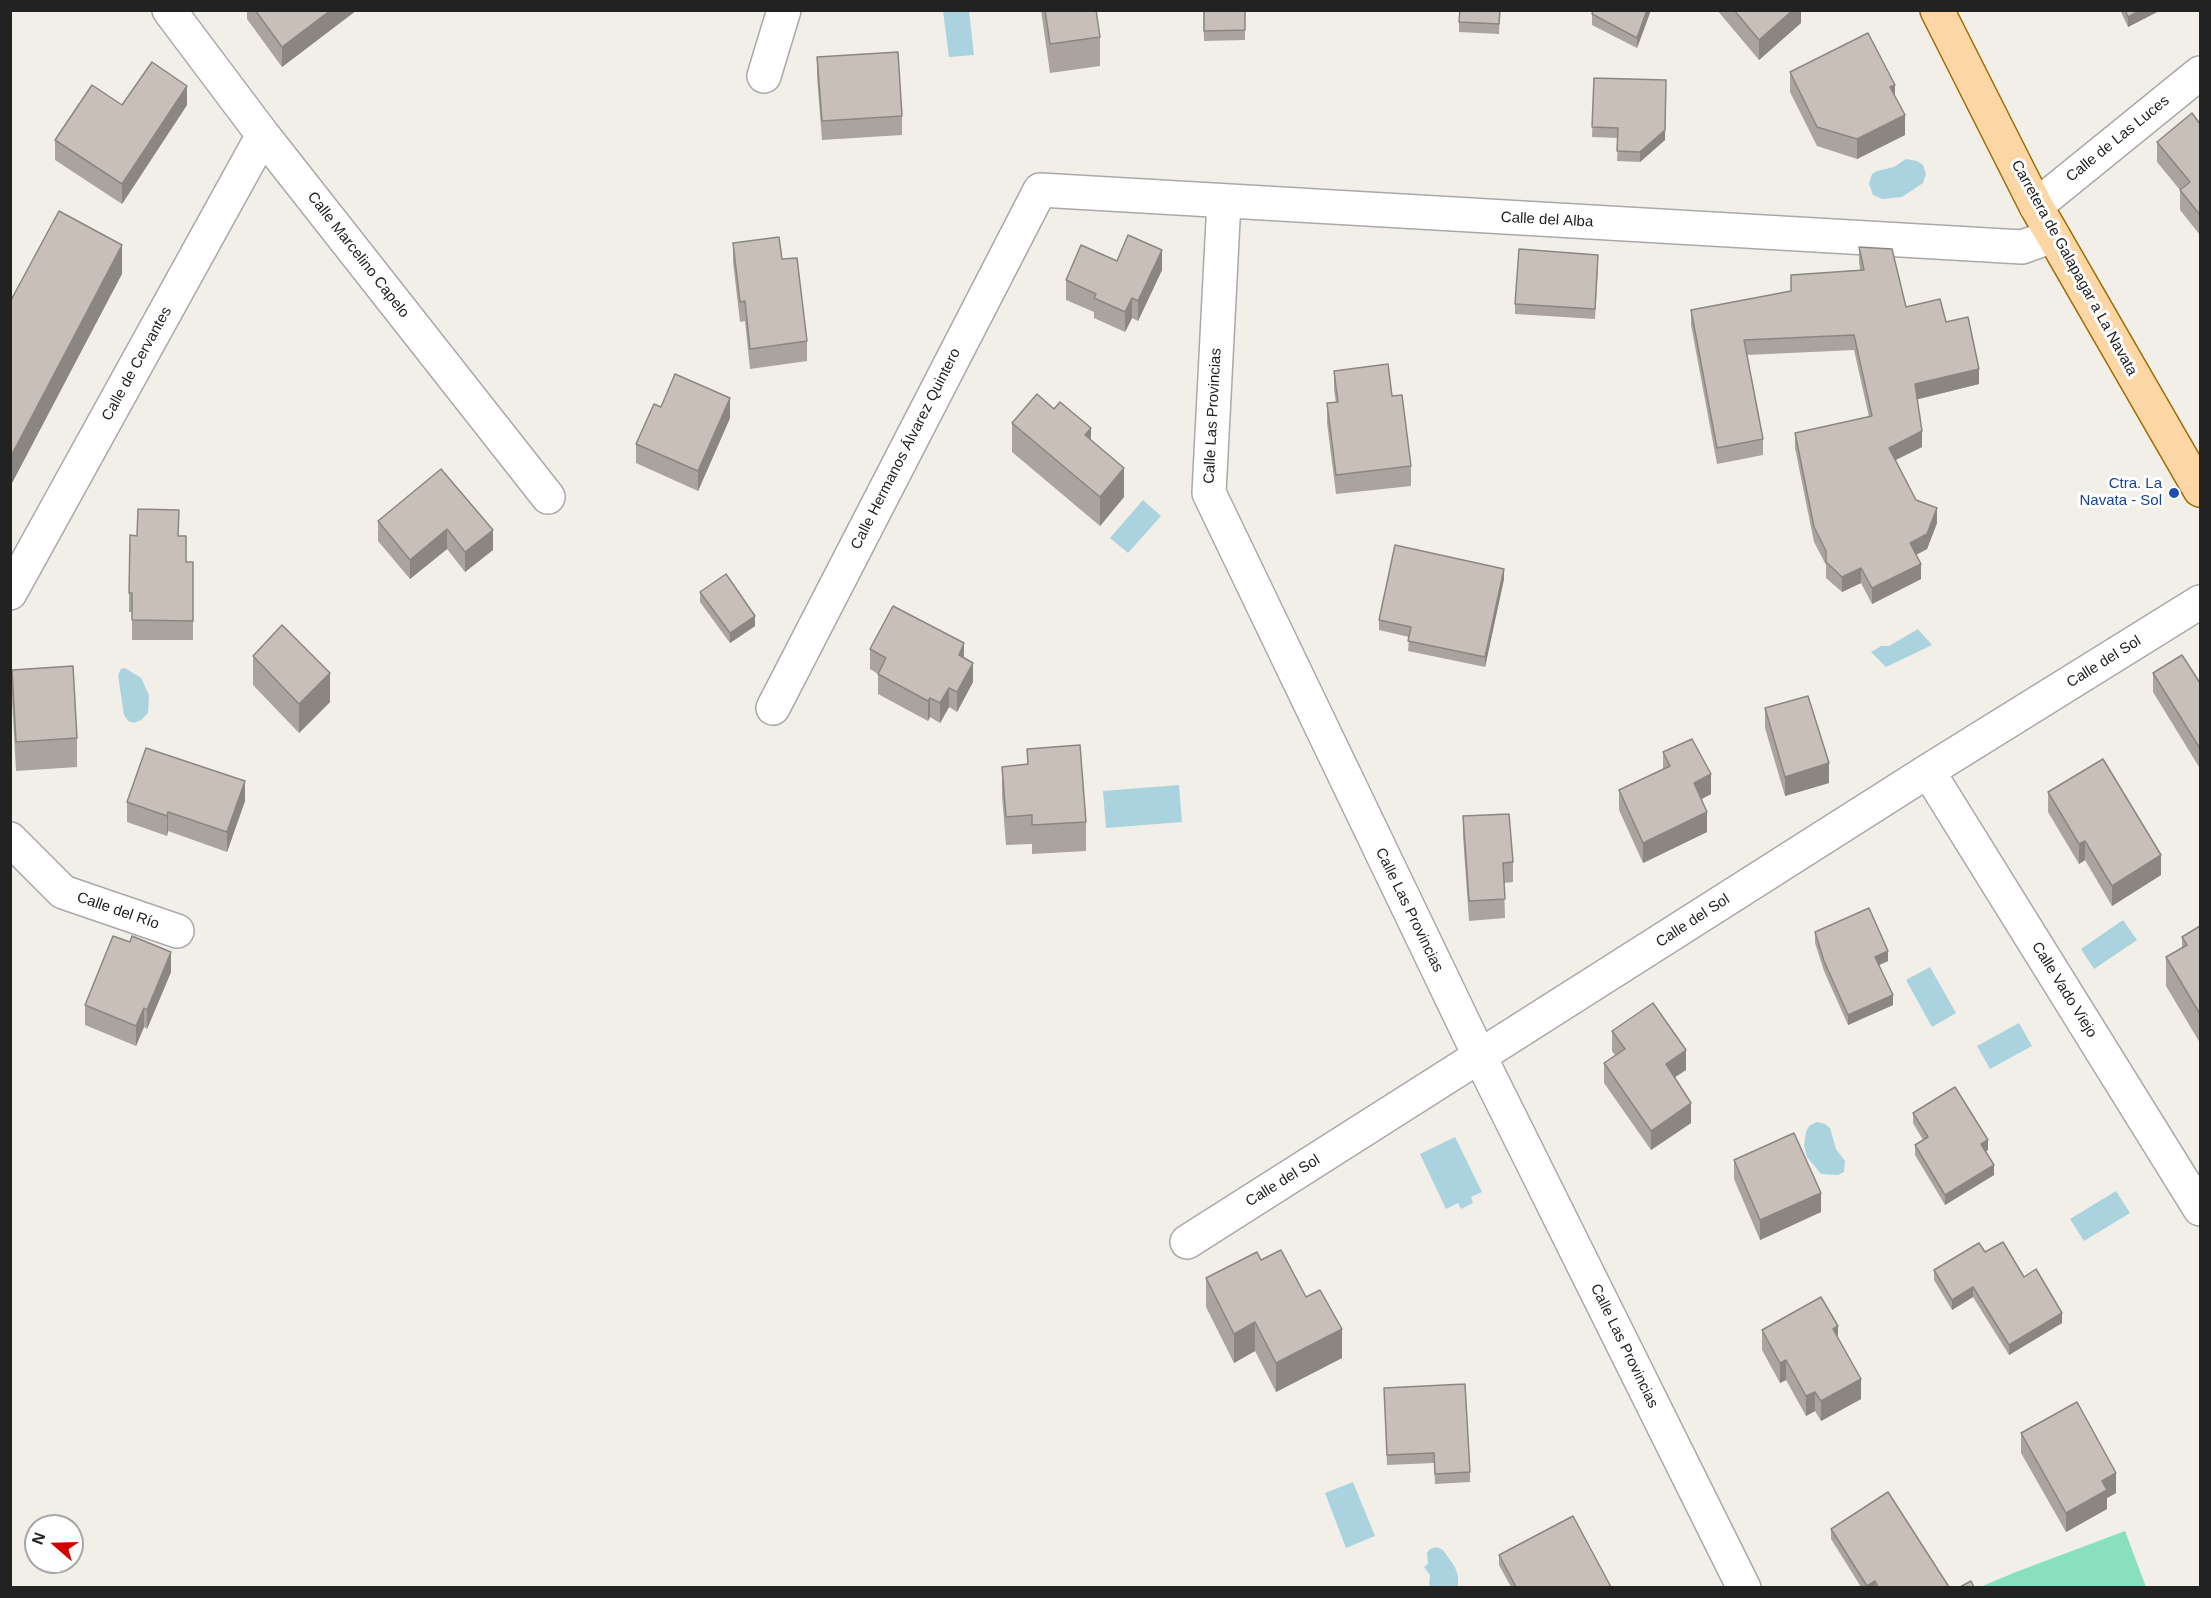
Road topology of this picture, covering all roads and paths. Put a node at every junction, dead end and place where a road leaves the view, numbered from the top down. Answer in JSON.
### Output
{"nodes":[{"id":1,"x":169,"y":10,"type":"edge"},
{"id":2,"x":784,"y":10,"type":"edge"},
{"id":3,"x":1936,"y":10,"type":"edge"},
{"id":4,"x":2200,"y":73,"type":"edge"},
{"id":5,"x":764,"y":76,"type":"dead end"},
{"id":6,"x":263,"y":135,"type":"junction"},
{"id":7,"x":1040,"y":190,"type":"joint"},
{"id":8,"x":1224,"y":201,"type":"junction"},
{"id":9,"x":2036,"y":206,"type":"junction"},
{"id":10,"x":2053,"y":236,"type":"junction"},
{"id":11,"x":2200,"y":490,"type":"edge"},
{"id":12,"x":548,"y":497,"type":"dead end"},
{"id":13,"x":10,"y":593,"type":"edge"},
{"id":14,"x":2200,"y":602,"type":"edge"},
{"id":15,"x":772,"y":708,"type":"dead end"},
{"id":16,"x":1928,"y":771,"type":"junction"},
{"id":17,"x":10,"y":839,"type":"edge"},
{"id":18,"x":177,"y":930,"type":"dead end"},
{"id":19,"x":1480,"y":1057,"type":"junction"},
{"id":20,"x":2200,"y":1209,"type":"edge"},
{"id":21,"x":1188,"y":1242,"type":"dead end"},
{"id":22,"x":1744,"y":1587,"type":"edge"}],
"edges":[{"from":1,"to":6,"type":"street","name":"Calle Marcelino Capelo"},
{"from":2,"to":5,"type":"street"},
{"from":3,"to":9,"type":"main road","name":"Carretera de Galapagar a La Navata"},
{"from":4,"to":9,"type":"street","name":"Calle de Las Luces"},
{"from":6,"to":12,"type":"street","name":"Calle Marcelino Capelo"},
{"from":6,"to":13,"type":"street","name":"Calle de Cervantes"},
{"from":7,"to":8,"type":"street","name":"Calle del Alba"},
{"from":7,"to":15,"type":"street","name":"Calle Hermanos Álvarez Quintero"},
{"from":8,"to":10,"type":"street","name":"Calle del Alba"},
{"from":8,"to":19,"type":"street","name":"Calle Las Provincias"},
{"from":9,"to":10,"type":"main road","name":"Carretera de Galapagar a La Navata"},
{"from":10,"to":11,"type":"main road","name":"Carretera de Galapagar a La Navata"},
{"from":14,"to":16,"type":"street","name":"Calle del Sol"},
{"from":16,"to":19,"type":"street","name":"Calle del Sol"},
{"from":16,"to":20,"type":"street","name":"Calle Vado Viejo"},
{"from":17,"to":18,"type":"street","name":"Calle del Río"},
{"from":19,"to":21,"type":"street","name":"Calle del Sol"},
{"from":19,"to":22,"type":"street","name":"Calle Las Provincias"}]}
